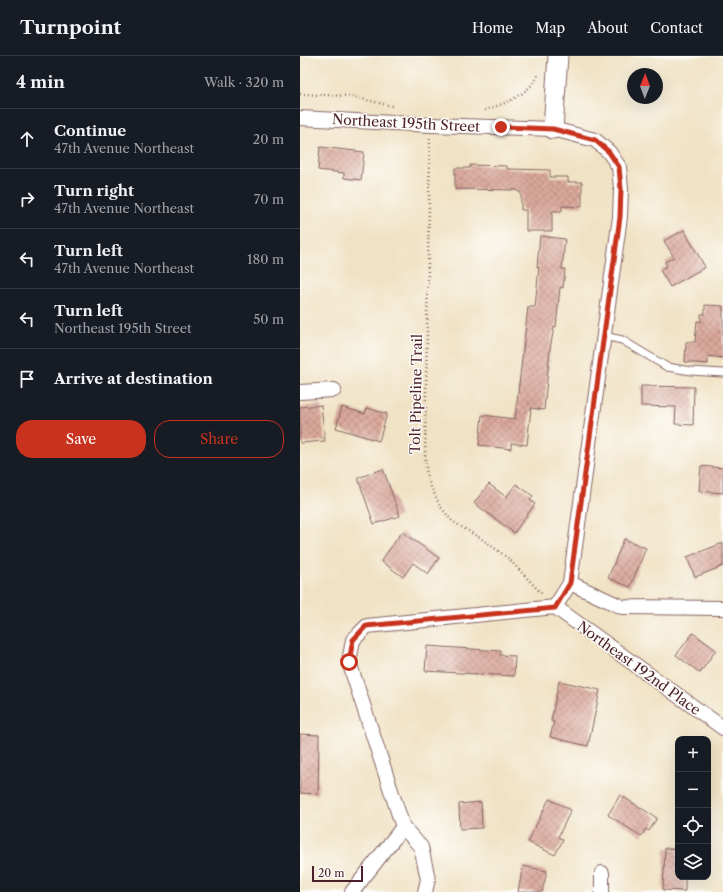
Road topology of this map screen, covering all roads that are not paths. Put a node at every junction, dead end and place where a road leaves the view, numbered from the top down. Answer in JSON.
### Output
{"nodes":[{"id":1,"x":558,"y":56,"type":"edge"},
{"id":2,"x":300,"y":118,"type":"edge"},
{"id":3,"x":553,"y":129,"type":"junction"},
{"id":4,"x":604,"y":336,"type":"junction"},
{"id":5,"x":723,"y":373,"type":"edge"},
{"id":6,"x":334,"y":390,"type":"dead end"},
{"id":7,"x":300,"y":392,"type":"edge"},
{"id":8,"x":570,"y":583,"type":"junction"},
{"id":9,"x":555,"y":608,"type":"junction"},
{"id":10,"x":723,"y":608,"type":"edge"},
{"id":11,"x":723,"y":728,"type":"edge"},
{"id":12,"x":402,"y":827,"type":"junction"},
{"id":13,"x":602,"y":874,"type":"dead end"},
{"id":14,"x":352,"y":892,"type":"edge"},
{"id":15,"x":425,"y":892,"type":"edge"},
{"id":16,"x":602,"y":892,"type":"edge"}],
"edges":[{"from":1,"to":3,"type":"street"},
{"from":2,"to":3,"type":"street","name":"Northeast 195th Street"},
{"from":3,"to":4,"type":"street","name":"Northeast 195th Street"},
{"from":4,"to":5,"type":"lane"},
{"from":4,"to":8,"type":"street"},
{"from":6,"to":7,"type":"street"},
{"from":8,"to":9,"type":"street"},
{"from":8,"to":10,"type":"street"},
{"from":9,"to":11,"type":"street","name":"Northeast 192nd Place"},
{"from":9,"to":12,"type":"street"},
{"from":12,"to":14,"type":"street"},
{"from":12,"to":15,"type":"street"},
{"from":13,"to":16,"type":"street"}]}
